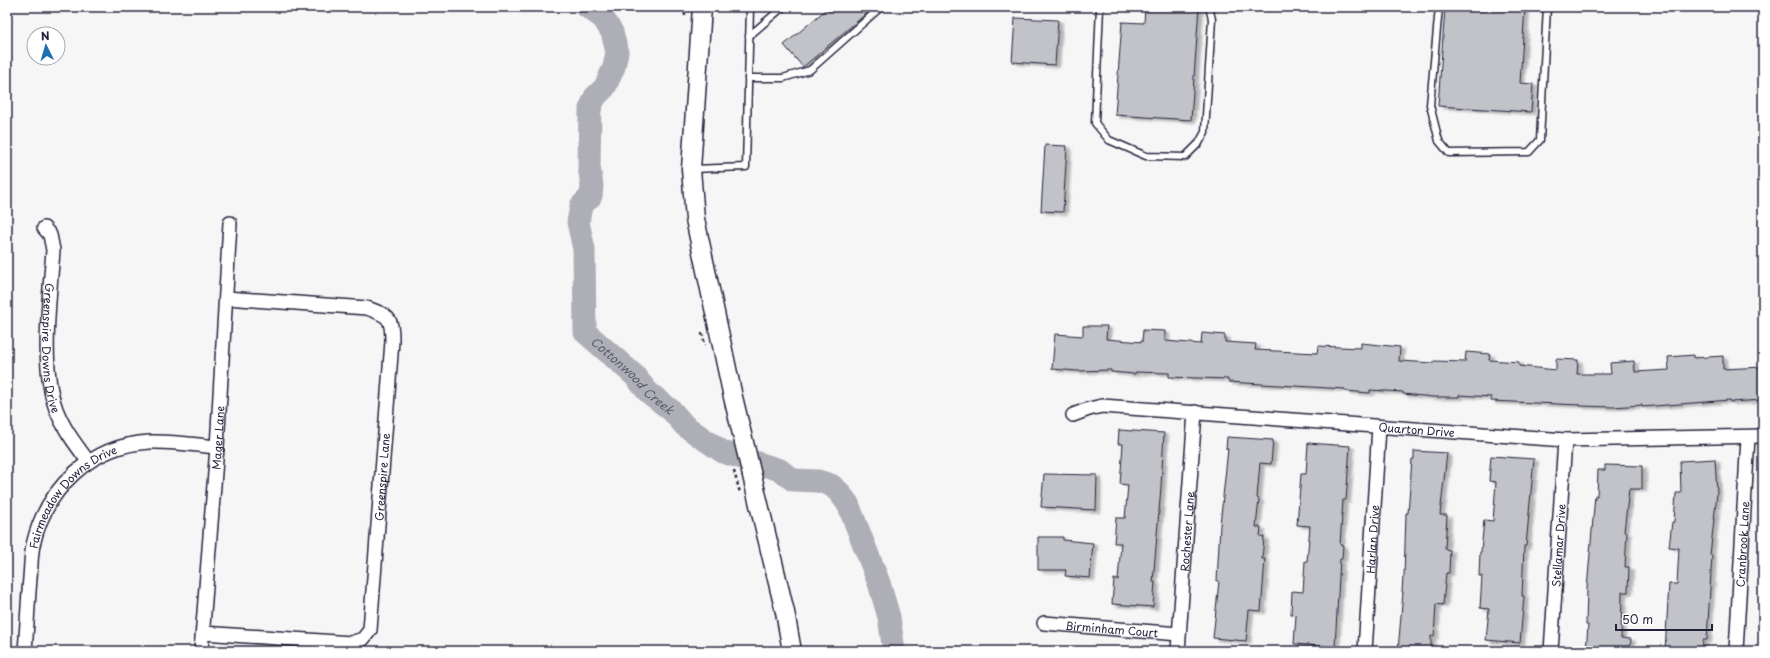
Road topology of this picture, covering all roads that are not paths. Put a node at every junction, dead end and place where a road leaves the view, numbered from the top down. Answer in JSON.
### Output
{"nodes":[{"id":1,"x":702,"y":7,"type":"edge"},
{"id":2,"x":750,"y":7,"type":"edge"},
{"id":3,"x":783,"y":7,"type":"edge"},
{"id":4,"x":880,"y":7,"type":"edge"},
{"id":5,"x":1100,"y":7,"type":"edge"},
{"id":6,"x":1209,"y":7,"type":"edge"},
{"id":7,"x":1439,"y":7,"type":"edge"},
{"id":8,"x":1547,"y":7,"type":"edge"},
{"id":9,"x":749,"y":36,"type":"junction"},
{"id":10,"x":748,"y":78,"type":"junction"},
{"id":11,"x":691,"y":169,"type":"junction"},
{"id":12,"x":230,"y":223,"type":"dead end"},
{"id":13,"x":44,"y":228,"type":"dead end"},
{"id":14,"x":226,"y":298,"type":"junction"},
{"id":15,"x":1195,"y":412,"type":"junction"},
{"id":16,"x":1073,"y":415,"type":"dead end"},
{"id":17,"x":1379,"y":427,"type":"junction"},
{"id":18,"x":1763,"y":436,"type":"edge"},
{"id":19,"x":1748,"y":437,"type":"junction"},
{"id":20,"x":1565,"y":440,"type":"junction"},
{"id":21,"x":217,"y":447,"type":"junction"},
{"id":22,"x":88,"y":461,"type":"junction"},
{"id":23,"x":1044,"y":623,"type":"dead end"},
{"id":24,"x":202,"y":633,"type":"junction"},
{"id":25,"x":1179,"y":634,"type":"junction"},
{"id":26,"x":25,"y":651,"type":"edge"},
{"id":27,"x":201,"y":651,"type":"edge"},
{"id":28,"x":792,"y":651,"type":"edge"},
{"id":29,"x":1178,"y":651,"type":"edge"},
{"id":30,"x":1365,"y":651,"type":"edge"},
{"id":31,"x":1551,"y":651,"type":"edge"},
{"id":32,"x":1736,"y":651,"type":"edge"}],
"edges":[{"from":1,"to":11,"type":"main road"},
{"from":2,"to":9,"type":"lane"},
{"from":3,"to":9,"type":"lane"},
{"from":4,"to":10,"type":"lane"},
{"from":5,"to":6,"type":"lane"},
{"from":7,"to":8,"type":"lane"},
{"from":9,"to":10,"type":"lane"},
{"from":10,"to":11,"type":"lane"},
{"from":11,"to":28,"type":"main road"},
{"from":12,"to":14,"type":"street","name":"Mager Lane"},
{"from":13,"to":22,"type":"street","name":"Greenspire Downs Drive"},
{"from":14,"to":21,"type":"street","name":"Mager Lane"},
{"from":14,"to":24,"type":"street","name":"Greenspire Lane"},
{"from":15,"to":16,"type":"street","name":"Quarton Drive"},
{"from":15,"to":17,"type":"street","name":"Quarton Drive"},
{"from":15,"to":25,"type":"street","name":"Rochester Lane"},
{"from":17,"to":20,"type":"street","name":"Quarton Drive"},
{"from":17,"to":30,"type":"street","name":"Harlan Drive"},
{"from":18,"to":19,"type":"street","name":"Quarton Drive"},
{"from":19,"to":20,"type":"street","name":"Quarton Drive"},
{"from":19,"to":32,"type":"street","name":"Cranbrook Lane"},
{"from":20,"to":31,"type":"street","name":"Stellamar Drive"},
{"from":21,"to":22,"type":"street","name":"Fairmeadow Downs Drive"},
{"from":21,"to":24,"type":"street","name":"Mager Lane"},
{"from":22,"to":26,"type":"street","name":"Fairmeadow Downs Drive"},
{"from":23,"to":25,"type":"street","name":"Birminham Court"},
{"from":24,"to":27,"type":"street","name":"Mager Lane"},
{"from":25,"to":29,"type":"street","name":"Rochester Lane"}]}
